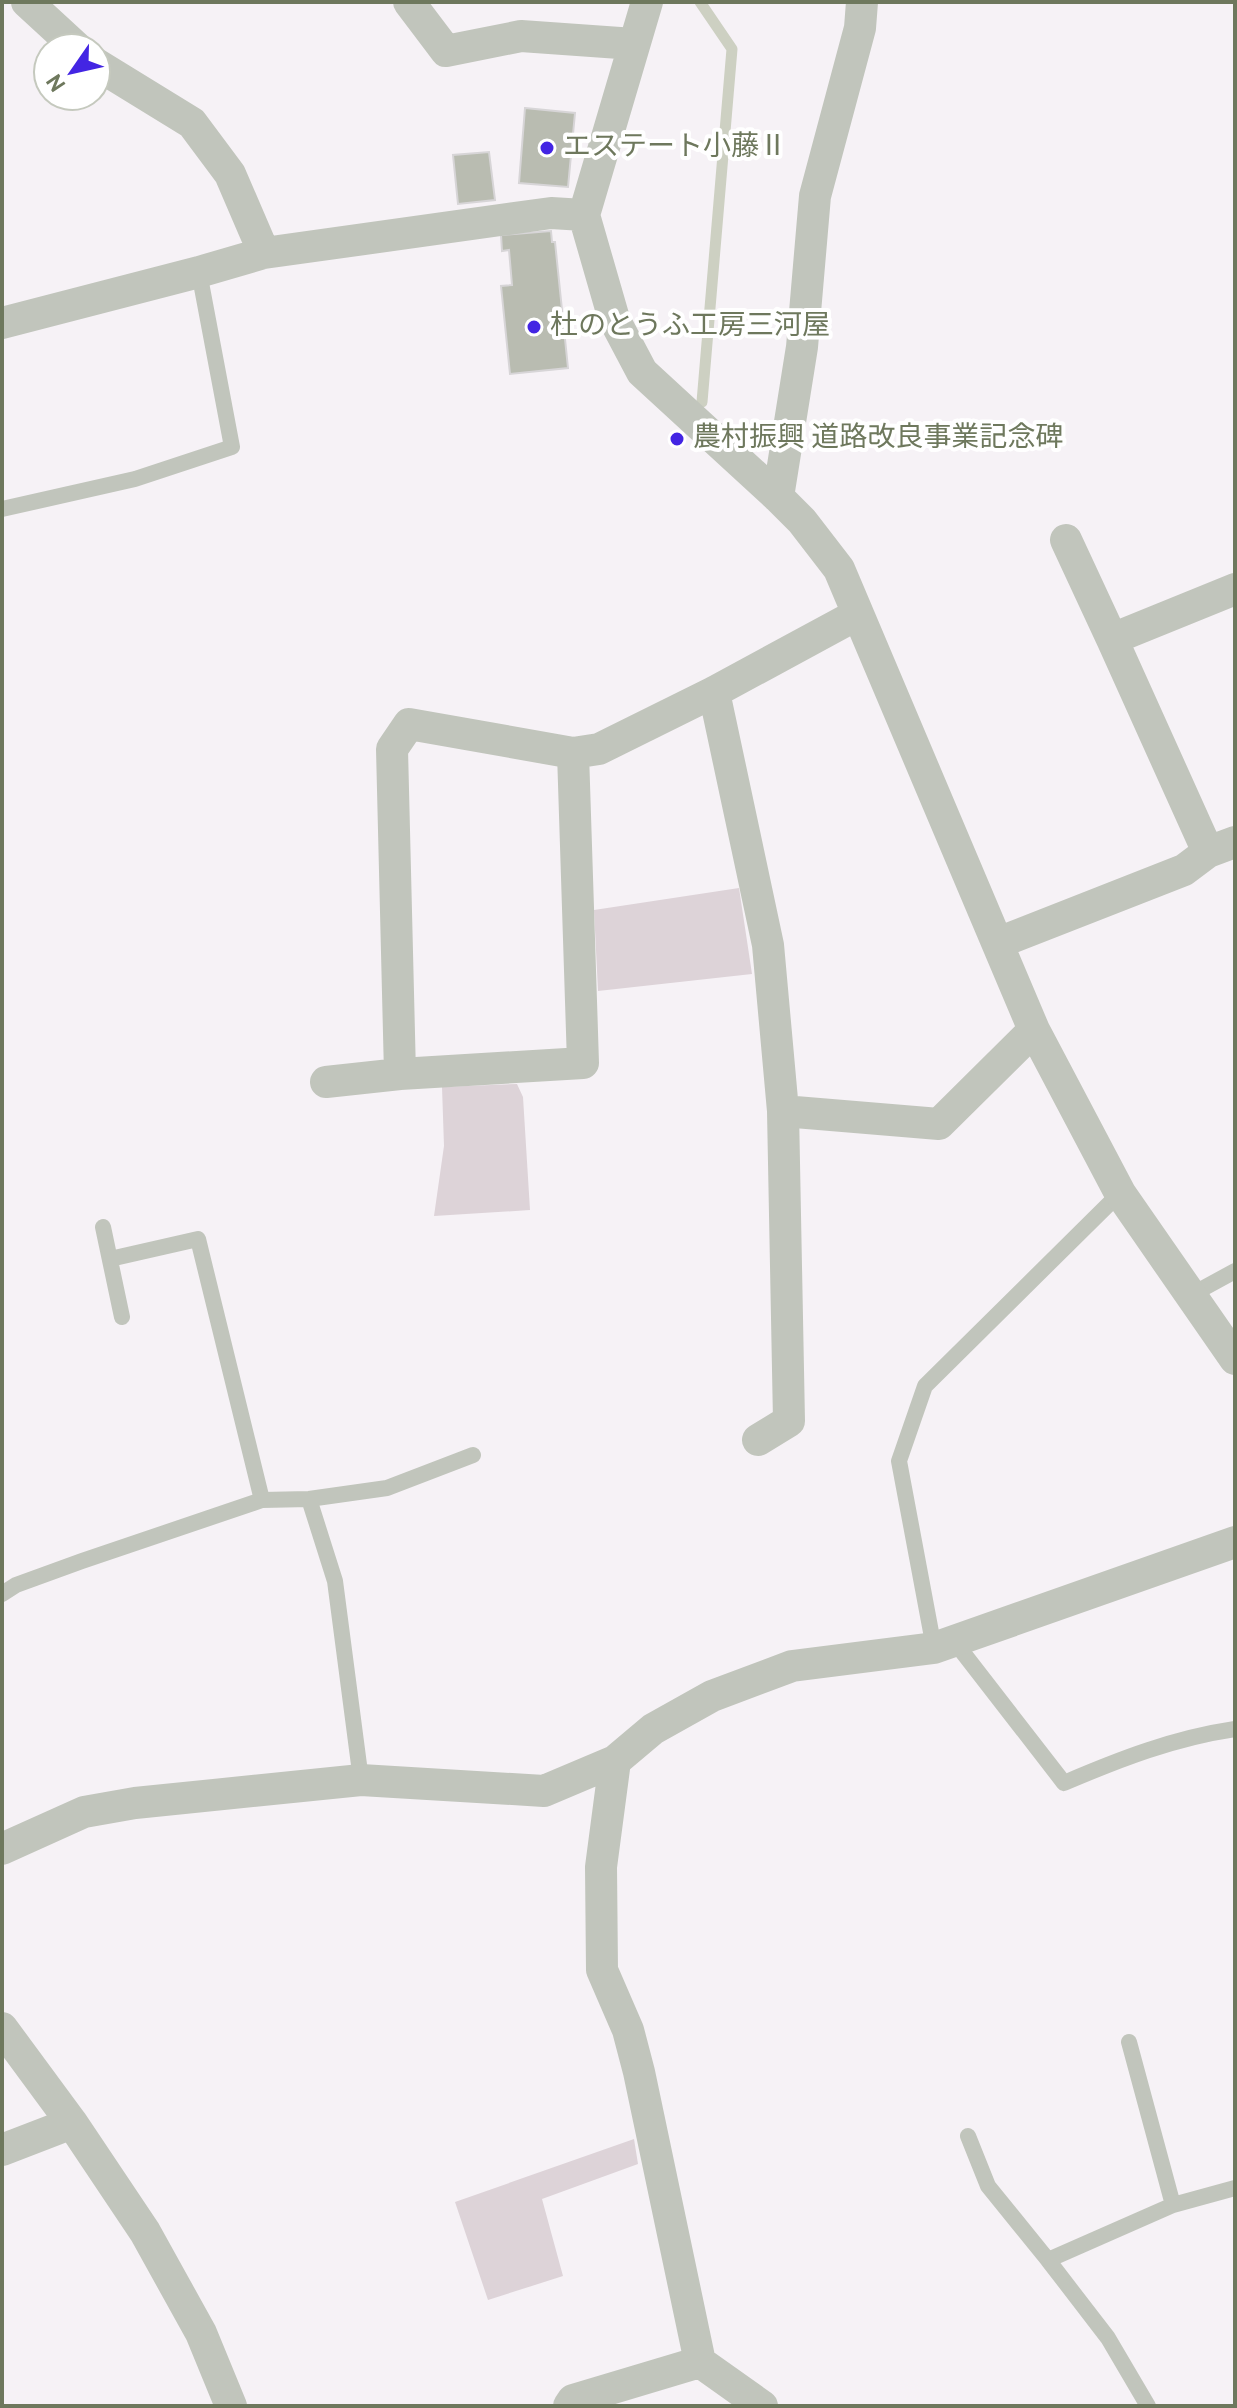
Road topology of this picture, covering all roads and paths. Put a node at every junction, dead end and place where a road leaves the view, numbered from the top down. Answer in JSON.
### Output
{"nodes":[{"id":1,"x":27,"y":2,"type":"edge"},
{"id":2,"x":409,"y":2,"type":"edge"},
{"id":3,"x":647,"y":2,"type":"edge"},
{"id":4,"x":862,"y":2,"type":"edge"},
{"id":5,"x":60,"y":32,"type":"edge"},
{"id":6,"x":634,"y":44,"type":"junction"},
{"id":7,"x":112,"y":74,"type":"edge"},
{"id":8,"x":584,"y":215,"type":"junction"},
{"id":9,"x":264,"y":253,"type":"junction"},
{"id":10,"x":199,"y":272,"type":"junction"},
{"id":11,"x":2,"y":323,"type":"edge"},
{"id":12,"x":778,"y":497,"type":"junction"},
{"id":13,"x":2,"y":509,"type":"edge"},
{"id":14,"x":1066,"y":540,"type":"dead end"},
{"id":15,"x":1235,"y":589,"type":"edge"},
{"id":16,"x":858,"y":614,"type":"junction"},
{"id":17,"x":1112,"y":639,"type":"junction"},
{"id":18,"x":714,"y":692,"type":"junction"},
{"id":19,"x":573,"y":753,"type":"junction"},
{"id":20,"x":1221,"y":847,"type":"edge"},
{"id":21,"x":998,"y":943,"type":"junction"},
{"id":22,"x":1034,"y":1030,"type":"junction"},
{"id":23,"x":400,"y":1074,"type":"junction"},
{"id":24,"x":326,"y":1082,"type":"dead end"},
{"id":25,"x":783,"y":1111,"type":"junction"},
{"id":26,"x":1120,"y":1193,"type":"junction"},
{"id":27,"x":103,"y":1227,"type":"dead end"},
{"id":28,"x":110,"y":1259,"type":"junction"},
{"id":29,"x":1235,"y":1271,"type":"edge"},
{"id":30,"x":1191,"y":1295,"type":"junction"},
{"id":31,"x":122,"y":1317,"type":"dead end"},
{"id":32,"x":1235,"y":1359,"type":"edge"},
{"id":33,"x":758,"y":1440,"type":"dead end"},
{"id":34,"x":473,"y":1455,"type":"dead end"},
{"id":35,"x":309,"y":1499,"type":"junction"},
{"id":36,"x":262,"y":1500,"type":"junction"},
{"id":37,"x":1235,"y":1542,"type":"edge"},
{"id":38,"x":2,"y":1594,"type":"edge"},
{"id":39,"x":944,"y":1645,"type":"junction"},
{"id":40,"x":1235,"y":1729,"type":"edge"},
{"id":41,"x":615,"y":1761,"type":"junction"},
{"id":42,"x":361,"y":1780,"type":"junction"},
{"id":43,"x":2,"y":1849,"type":"edge"},
{"id":44,"x":2,"y":2028,"type":"edge"},
{"id":45,"x":1129,"y":2042,"type":"dead end"},
{"id":46,"x":72,"y":2123,"type":"junction"},
{"id":47,"x":968,"y":2136,"type":"dead end"},
{"id":48,"x":2,"y":2150,"type":"edge"},
{"id":49,"x":1235,"y":2188,"type":"edge"},
{"id":50,"x":1173,"y":2205,"type":"junction"},
{"id":51,"x":1048,"y":2260,"type":"junction"},
{"id":52,"x":700,"y":2362,"type":"junction"},
{"id":53,"x":231,"y":2406,"type":"edge"},
{"id":54,"x":569,"y":2406,"type":"edge"},
{"id":55,"x":762,"y":2406,"type":"edge"},
{"id":56,"x":1148,"y":2406,"type":"edge"}],
"edges":[{"from":1,"to":5,"type":"street"},
{"from":2,"to":6,"type":"street"},
{"from":3,"to":6,"type":"street"},
{"from":4,"to":12,"type":"street"},
{"from":6,"to":8,"type":"street"},
{"from":7,"to":9,"type":"street"},
{"from":8,"to":9,"type":"street"},
{"from":8,"to":12,"type":"street"},
{"from":9,"to":10,"type":"street"},
{"from":10,"to":11,"type":"street"},
{"from":10,"to":13,"type":"lane"},
{"from":12,"to":16,"type":"street"},
{"from":14,"to":17,"type":"street"},
{"from":15,"to":17,"type":"street"},
{"from":16,"to":18,"type":"street"},
{"from":16,"to":21,"type":"street"},
{"from":17,"to":20,"type":"street"},
{"from":18,"to":19,"type":"street"},
{"from":18,"to":25,"type":"street"},
{"from":19,"to":23,"type":"street"},
{"from":19,"to":23,"type":"street"},
{"from":20,"to":21,"type":"street"},
{"from":21,"to":22,"type":"street"},
{"from":22,"to":25,"type":"street"},
{"from":22,"to":26,"type":"street"},
{"from":23,"to":24,"type":"street"},
{"from":25,"to":33,"type":"street"},
{"from":26,"to":30,"type":"street"},
{"from":26,"to":39,"type":"lane"},
{"from":27,"to":28,"type":"lane"},
{"from":28,"to":31,"type":"lane"},
{"from":28,"to":36,"type":"lane"},
{"from":29,"to":30,"type":"lane"},
{"from":30,"to":32,"type":"street"},
{"from":34,"to":35,"type":"lane"},
{"from":35,"to":36,"type":"lane"},
{"from":35,"to":42,"type":"lane"},
{"from":36,"to":38,"type":"lane"},
{"from":37,"to":39,"type":"street"},
{"from":39,"to":40,"type":"lane"},
{"from":39,"to":41,"type":"street"},
{"from":41,"to":42,"type":"street"},
{"from":41,"to":52,"type":"street"},
{"from":42,"to":43,"type":"street"},
{"from":44,"to":46,"type":"street"},
{"from":45,"to":50,"type":"lane"},
{"from":46,"to":48,"type":"street"},
{"from":46,"to":53,"type":"street"},
{"from":47,"to":51,"type":"lane"},
{"from":49,"to":50,"type":"lane"},
{"from":50,"to":51,"type":"lane"},
{"from":51,"to":56,"type":"lane"},
{"from":52,"to":54,"type":"street"},
{"from":52,"to":55,"type":"street"}]}
